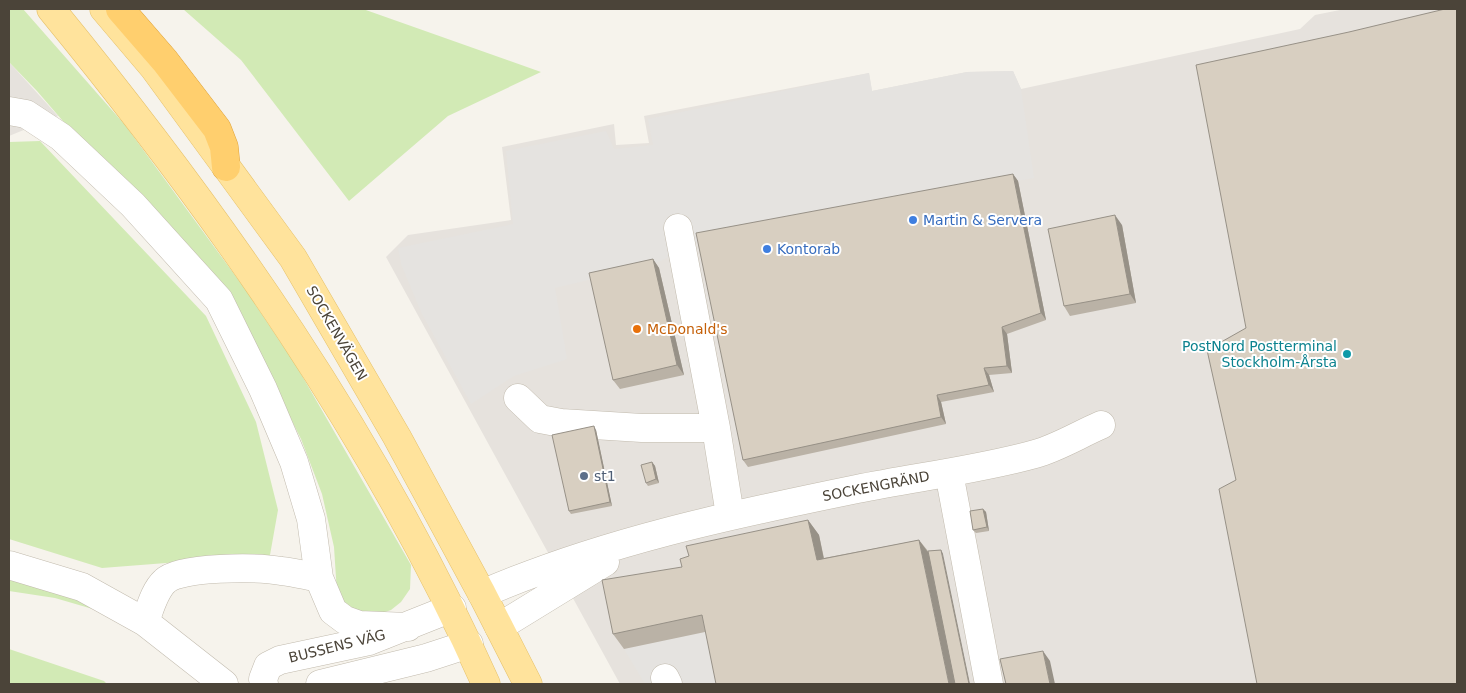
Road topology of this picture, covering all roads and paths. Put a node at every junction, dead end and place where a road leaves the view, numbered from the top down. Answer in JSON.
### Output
{"nodes":[{"id":1,"x":35,"y":9,"type":"edge"},
{"id":2,"x":51,"y":9,"type":"edge"},
{"id":3,"x":104,"y":9,"type":"edge"},
{"id":4,"x":120,"y":9,"type":"edge"},
{"id":5,"x":9,"y":111,"type":"edge"},
{"id":6,"x":174,"y":166,"type":"junction"},
{"id":7,"x":226,"y":167,"type":"junction"},
{"id":8,"x":678,"y":228,"type":"dead end"},
{"id":9,"x":518,"y":398,"type":"dead end"},
{"id":10,"x":1101,"y":424,"type":"dead end"},
{"id":11,"x":716,"y":428,"type":"junction"},
{"id":12,"x":949,"y":473,"type":"junction"},
{"id":13,"x":730,"y":515,"type":"junction"},
{"id":14,"x":647,"y":536,"type":"junction"},
{"id":15,"x":9,"y":565,"type":"edge"},
{"id":16,"x":319,"y":578,"type":"junction"},
{"id":17,"x":482,"y":594,"type":"junction"},
{"id":18,"x":452,"y":608,"type":"junction"},
{"id":19,"x":145,"y":622,"type":"junction"},
{"id":20,"x":408,"y":627,"type":"junction"},
{"id":21,"x":499,"y":627,"type":"junction"},
{"id":22,"x":468,"y":644,"type":"junction"},
{"id":23,"x":224,"y":684,"type":"edge"},
{"id":24,"x":264,"y":684,"type":"edge"},
{"id":25,"x":320,"y":684,"type":"edge"},
{"id":26,"x":486,"y":684,"type":"edge"},
{"id":27,"x":528,"y":684,"type":"edge"},
{"id":28,"x":989,"y":684,"type":"edge"}],
"edges":[{"from":1,"to":6,"type":"main road"},
{"from":2,"to":6,"type":"main road"},
{"from":3,"to":7,"type":"main road","name":"SOCKENVÄGEN"},
{"from":4,"to":7,"type":"highway"},
{"from":5,"to":16,"type":"street"},
{"from":6,"to":18,"type":"main road"},
{"from":7,"to":17,"type":"main road","name":"SOCKENVÄGEN"},
{"from":8,"to":11,"type":"street"},
{"from":9,"to":11,"type":"street"},
{"from":10,"to":12,"type":"street","name":"SOCKENGRÄND"},
{"from":11,"to":13,"type":"street"},
{"from":12,"to":13,"type":"street","name":"SOCKENGRÄND"},
{"from":12,"to":28,"type":"street"},
{"from":13,"to":14,"type":"street","name":"SOCKENGRÄND"},
{"from":14,"to":17,"type":"street","name":"SOCKENGRÄND"},
{"from":14,"to":21,"type":"street","name":"SOCKENGRÄND"},
{"from":15,"to":19,"type":"street"},
{"from":16,"to":19,"type":"street"},
{"from":16,"to":20,"type":"street"},
{"from":17,"to":18,"type":"main road"},
{"from":17,"to":21,"type":"main road","name":"SOCKENVÄGEN"},
{"from":18,"to":20,"type":"street","name":"BUSSENS VÄG"},
{"from":18,"to":22,"type":"main road"},
{"from":19,"to":23,"type":"street"},
{"from":20,"to":24,"type":"street","name":"BUSSENS VÄG"},
{"from":21,"to":22,"type":"main road"},
{"from":21,"to":27,"type":"main road","name":"SOCKENVÄGEN"},
{"from":22,"to":25,"type":"street"},
{"from":22,"to":26,"type":"main road"}]}
